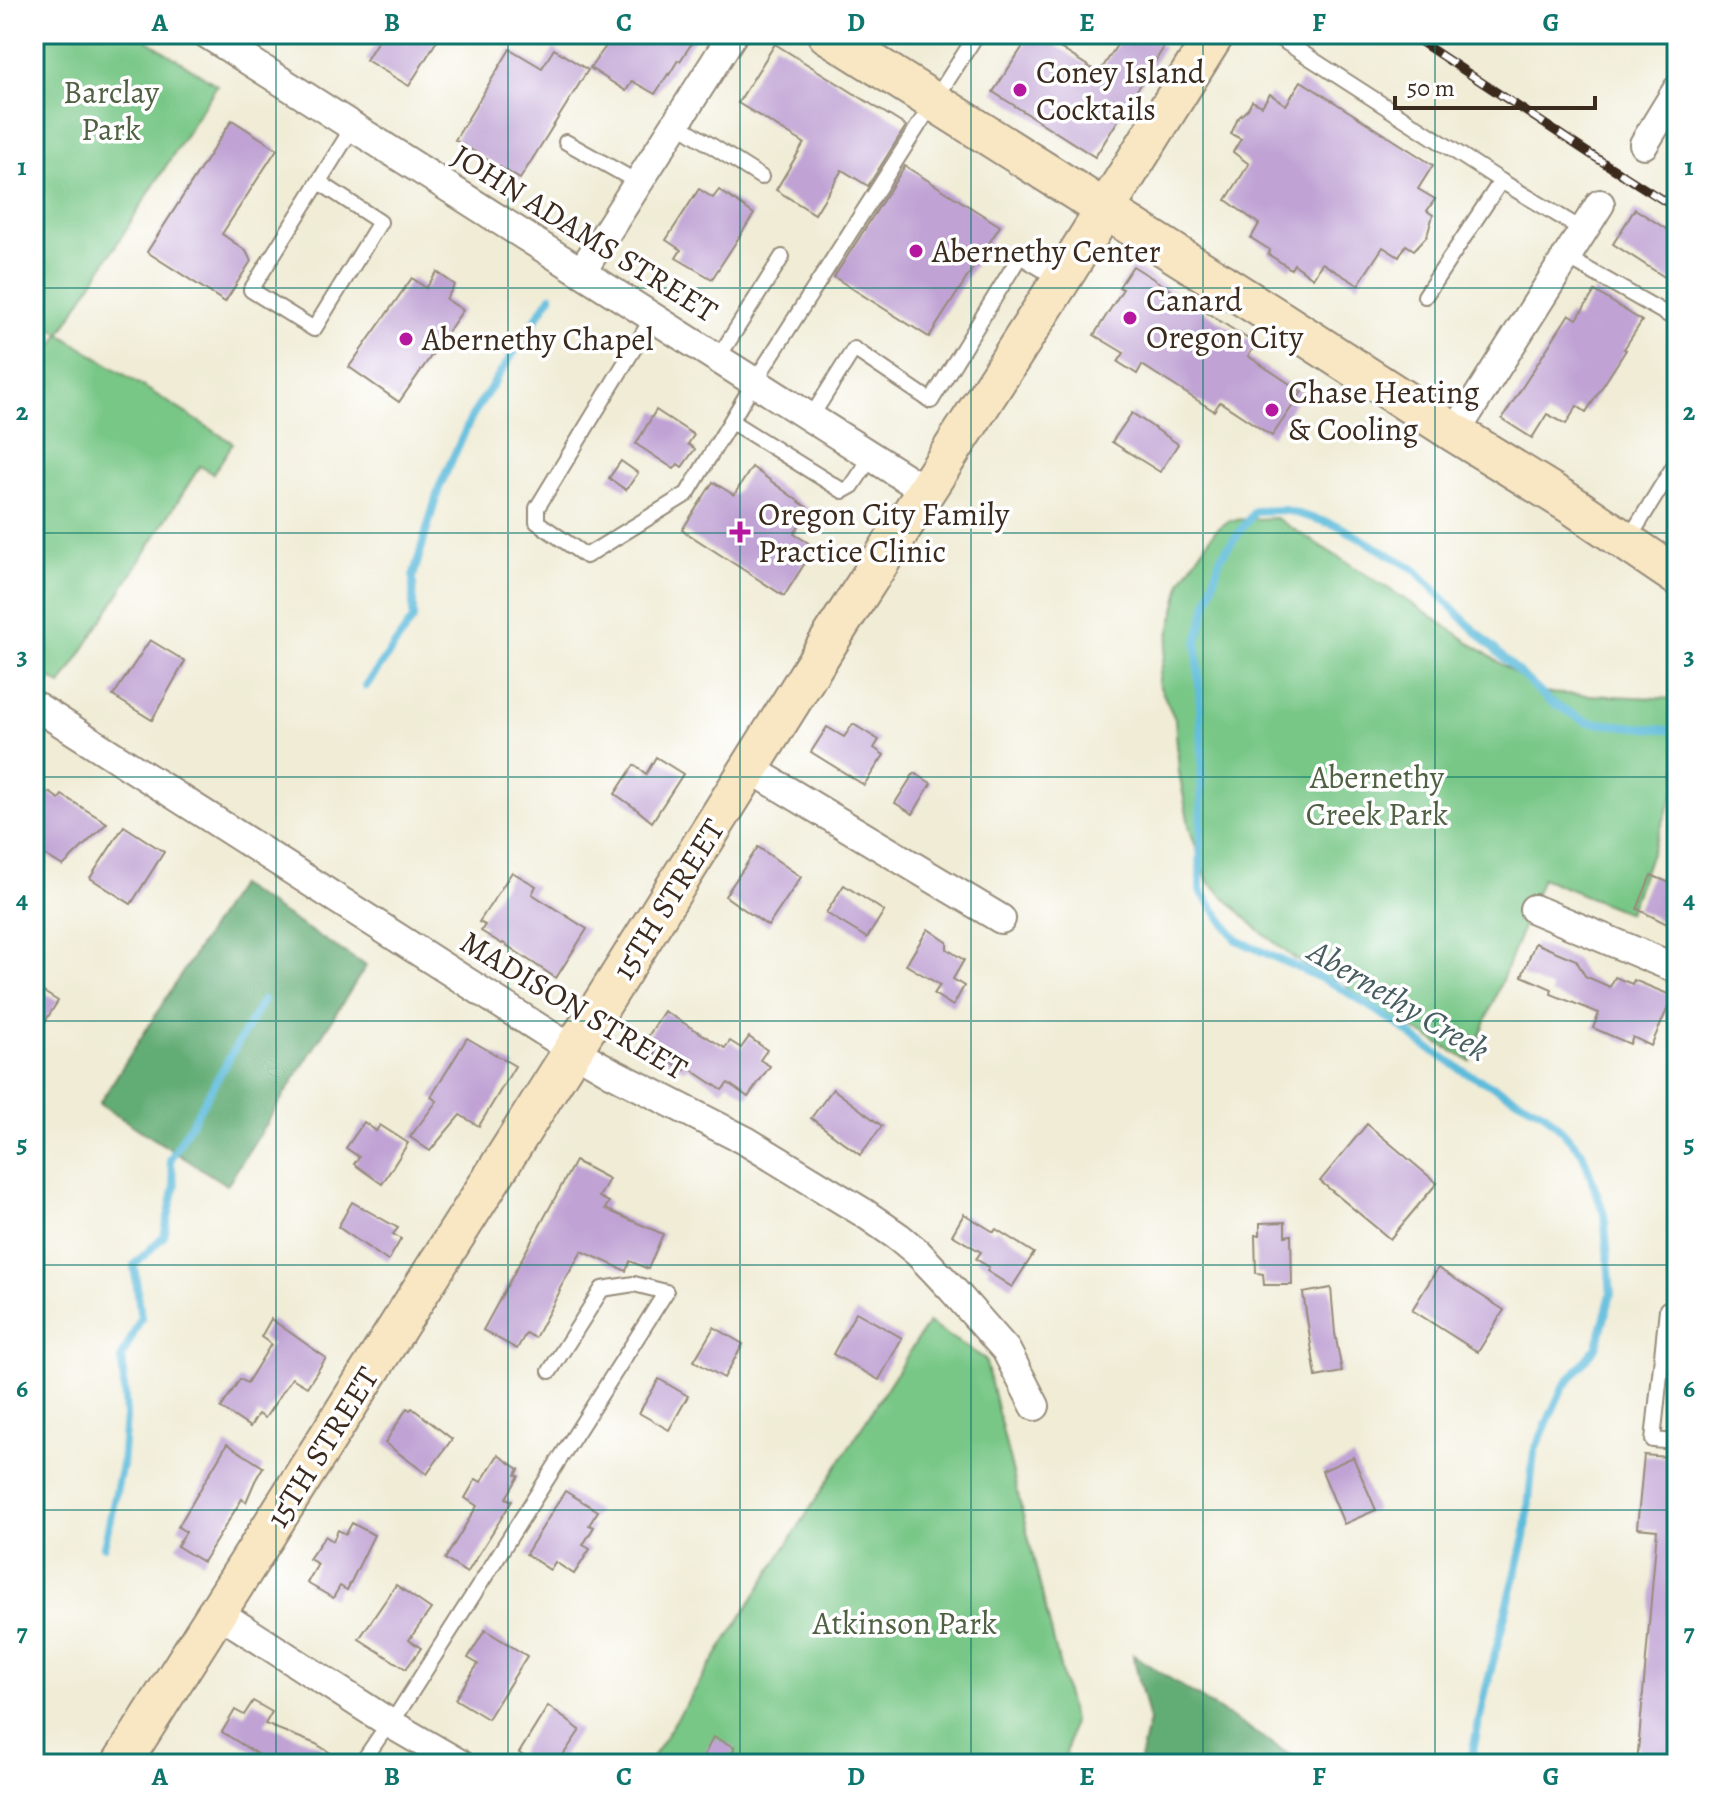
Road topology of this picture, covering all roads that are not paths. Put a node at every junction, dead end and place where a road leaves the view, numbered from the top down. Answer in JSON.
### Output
{"nodes":[{"id":1,"x":207,"y":34,"type":"edge"},
{"id":2,"x":733,"y":34,"type":"edge"},
{"id":3,"x":827,"y":34,"type":"edge"},
{"id":4,"x":977,"y":34,"type":"edge"},
{"id":5,"x":1273,"y":34,"type":"edge"},
{"id":6,"x":1207,"y":40,"type":"edge"},
{"id":7,"x":1677,"y":90,"type":"edge"},
{"id":8,"x":935,"y":103,"type":"junction"},
{"id":9,"x":676,"y":123,"type":"junction"},
{"id":10,"x":353,"y":127,"type":"junction"},
{"id":11,"x":566,"y":142,"type":"dead end"},
{"id":12,"x":1644,"y":144,"type":"dead end"},
{"id":13,"x":761,"y":177,"type":"dead end"},
{"id":14,"x":1501,"y":181,"type":"junction"},
{"id":15,"x":319,"y":182,"type":"junction"},
{"id":16,"x":639,"y":183,"type":"junction"},
{"id":17,"x":1600,"y":204,"type":"dead end"},
{"id":18,"x":1105,"y":211,"type":"junction"},
{"id":19,"x":1583,"y":230,"type":"junction"},
{"id":20,"x":782,"y":257,"type":"dead end"},
{"id":21,"x":1566,"y":257,"type":"junction"},
{"id":22,"x":582,"y":271,"type":"junction"},
{"id":23,"x":1061,"y":280,"type":"junction"},
{"id":24,"x":1425,"y":296,"type":"dead end"},
{"id":25,"x":653,"y":317,"type":"junction"},
{"id":26,"x":1677,"y":320,"type":"edge"},
{"id":27,"x":718,"y":358,"type":"junction"},
{"id":28,"x":755,"y":381,"type":"junction"},
{"id":29,"x":811,"y":417,"type":"junction"},
{"id":30,"x":732,"y":422,"type":"junction"},
{"id":31,"x":1455,"y":433,"type":"junction"},
{"id":32,"x":872,"y":456,"type":"junction"},
{"id":33,"x":1677,"y":461,"type":"edge"},
{"id":34,"x":926,"y":491,"type":"junction"},
{"id":35,"x":1626,"y":542,"type":"junction"},
{"id":36,"x":1677,"y":576,"type":"edge"},
{"id":37,"x":34,"y":705,"type":"edge"},
{"id":38,"x":749,"y":768,"type":"junction"},
{"id":39,"x":1534,"y":909,"type":"dead end"},
{"id":40,"x":1001,"y":919,"type":"dead end"},
{"id":41,"x":1677,"y":969,"type":"edge"},
{"id":42,"x":573,"y":1050,"type":"junction"},
{"id":43,"x":1677,"y":1310,"type":"edge"},
{"id":44,"x":550,"y":1371,"type":"dead end"},
{"id":45,"x":1035,"y":1406,"type":"dead end"},
{"id":46,"x":1677,"y":1442,"type":"edge"},
{"id":47,"x":217,"y":1612,"type":"junction"},
{"id":48,"x":391,"y":1724,"type":"junction"},
{"id":49,"x":121,"y":1764,"type":"edge"},
{"id":50,"x":361,"y":1764,"type":"edge"},
{"id":51,"x":460,"y":1764,"type":"edge"}],
"edges":[{"from":1,"to":10,"type":"street","name":"JOHN ADAMS STREET"},
{"from":2,"to":9,"type":"street"},
{"from":3,"to":8,"type":"street"},
{"from":4,"to":8,"type":"lane"},
{"from":5,"to":14,"type":"lane"},
{"from":6,"to":18,"type":"street","name":"15TH STREET"},
{"from":7,"to":12,"type":"street"},
{"from":8,"to":18,"type":"street"},
{"from":8,"to":28,"type":"lane"},
{"from":9,"to":13,"type":"lane"},
{"from":9,"to":16,"type":"street"},
{"from":10,"to":15,"type":"lane"},
{"from":10,"to":22,"type":"street","name":"JOHN ADAMS STREET"},
{"from":11,"to":16,"type":"lane"},
{"from":14,"to":19,"type":"lane"},
{"from":14,"to":24,"type":"lane"},
{"from":15,"to":15,"type":"lane"},
{"from":16,"to":22,"type":"street"},
{"from":17,"to":19,"type":"street"},
{"from":18,"to":23,"type":"street","name":"15TH STREET"},
{"from":18,"to":31,"type":"street"},
{"from":19,"to":21,"type":"street"},
{"from":20,"to":27,"type":"lane"},
{"from":21,"to":26,"type":"lane"},
{"from":21,"to":31,"type":"street"},
{"from":22,"to":25,"type":"street","name":"JOHN ADAMS STREET"},
{"from":23,"to":29,"type":"lane"},
{"from":23,"to":34,"type":"street","name":"15TH STREET"},
{"from":25,"to":27,"type":"street","name":"JOHN ADAMS STREET"},
{"from":25,"to":30,"type":"lane"},
{"from":27,"to":28,"type":"street","name":"JOHN ADAMS STREET"},
{"from":28,"to":29,"type":"street","name":"JOHN ADAMS STREET"},
{"from":28,"to":30,"type":"lane"},
{"from":29,"to":32,"type":"street","name":"JOHN ADAMS STREET"},
{"from":30,"to":32,"type":"lane"},
{"from":31,"to":35,"type":"street"},
{"from":32,"to":34,"type":"street","name":"JOHN ADAMS STREET"},
{"from":33,"to":35,"type":"lane"},
{"from":34,"to":38,"type":"street","name":"15TH STREET"},
{"from":35,"to":36,"type":"street"},
{"from":37,"to":42,"type":"street","name":"MADISON STREET"},
{"from":38,"to":40,"type":"street"},
{"from":38,"to":42,"type":"street","name":"15TH STREET"},
{"from":39,"to":41,"type":"street"},
{"from":42,"to":45,"type":"street","name":"MADISON STREET"},
{"from":42,"to":47,"type":"street","name":"15TH STREET"},
{"from":43,"to":46,"type":"lane"},
{"from":44,"to":48,"type":"lane"},
{"from":47,"to":48,"type":"street"},
{"from":47,"to":49,"type":"street","name":"15TH STREET"},
{"from":48,"to":50,"type":"lane"},
{"from":48,"to":51,"type":"street"}]}
